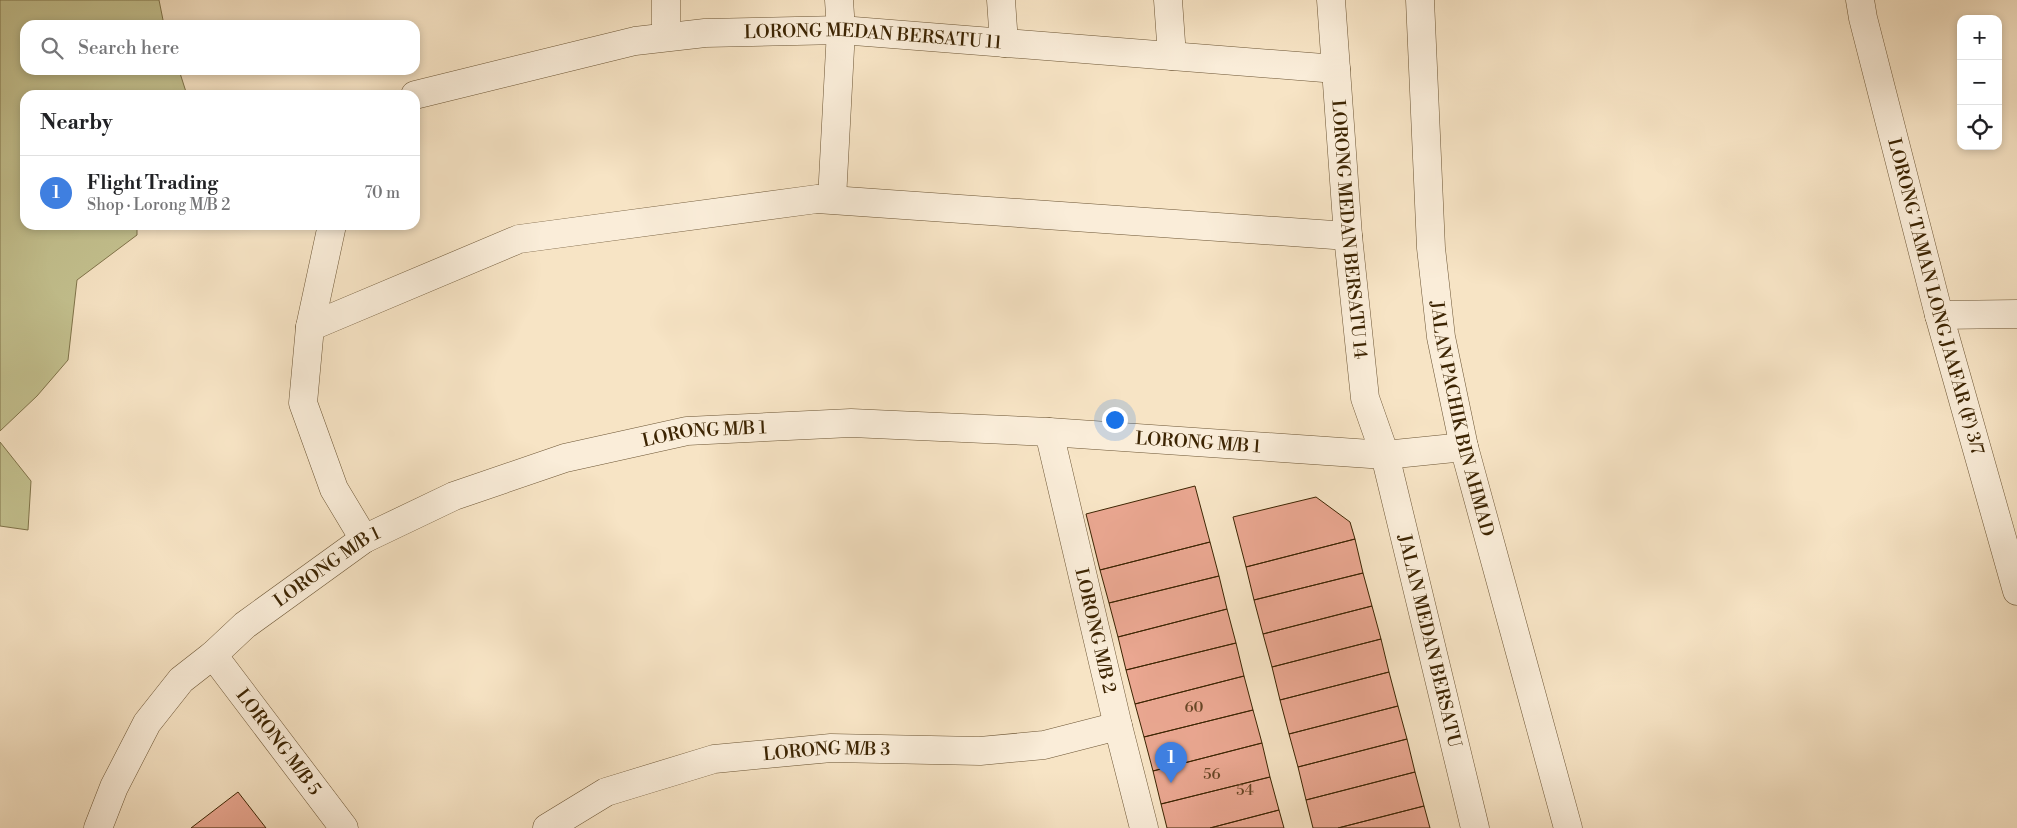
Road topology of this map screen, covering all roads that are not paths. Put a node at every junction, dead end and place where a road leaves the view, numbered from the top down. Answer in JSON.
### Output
{"nodes":[{"id":1,"x":666,"y":0,"type":"edge"},
{"id":2,"x":839,"y":0,"type":"edge"},
{"id":3,"x":1001,"y":0,"type":"edge"},
{"id":4,"x":1168,"y":0,"type":"edge"},
{"id":5,"x":1331,"y":0,"type":"edge"},
{"id":6,"x":1420,"y":0,"type":"edge"},
{"id":7,"x":1860,"y":0,"type":"edge"},
{"id":8,"x":841,"y":30,"type":"junction"},
{"id":9,"x":666,"y":36,"type":"junction"},
{"id":10,"x":1004,"y":44,"type":"junction"},
{"id":11,"x":1172,"y":56,"type":"junction"},
{"id":12,"x":1336,"y":69,"type":"junction"},
{"id":13,"x":420,"y":94,"type":"edge"},
{"id":14,"x":832,"y":198,"type":"junction"},
{"id":15,"x":331,"y":230,"type":"edge"},
{"id":16,"x":1348,"y":236,"type":"junction"},
{"id":17,"x":2017,"y":314,"type":"edge"},
{"id":18,"x":1939,"y":315,"type":"junction"},
{"id":19,"x":310,"y":327,"type":"junction"},
{"id":20,"x":1049,"y":432,"type":"junction"},
{"id":21,"x":1464,"y":447,"type":"junction"},
{"id":22,"x":1385,"y":454,"type":"junction"},
{"id":23,"x":364,"y":539,"type":"junction"},
{"id":24,"x":2017,"y":591,"type":"edge"},
{"id":25,"x":214,"y":655,"type":"junction"},
{"id":26,"x":1118,"y":726,"type":"junction"},
{"id":27,"x":98,"y":828,"type":"edge"},
{"id":28,"x":344,"y":828,"type":"edge"},
{"id":29,"x":547,"y":828,"type":"edge"},
{"id":30,"x":1144,"y":828,"type":"edge"},
{"id":31,"x":1475,"y":828,"type":"edge"},
{"id":32,"x":1568,"y":828,"type":"edge"}],
"edges":[{"from":1,"to":9,"type":"street"},
{"from":2,"to":8,"type":"street"},
{"from":3,"to":10,"type":"street"},
{"from":4,"to":11,"type":"street"},
{"from":5,"to":12,"type":"street","name":"LORONG MEDAN BERSATU 14"},
{"from":6,"to":21,"type":"street","name":"JALAN PACHIK BIN AHMAD"},
{"from":7,"to":18,"type":"street","name":"LORONG TAMAN LONG JAAFAR (F) 3/7"},
{"from":8,"to":9,"type":"street","name":"LORONG MEDAN BERSATU 11"},
{"from":8,"to":10,"type":"street","name":"LORONG MEDAN BERSATU 11"},
{"from":8,"to":14,"type":"street"},
{"from":9,"to":13,"type":"street","name":"LORONG MEDAN BERSATU 11"},
{"from":10,"to":11,"type":"street","name":"LORONG MEDAN BERSATU 11"},
{"from":11,"to":12,"type":"street","name":"LORONG MEDAN BERSATU 11"},
{"from":12,"to":16,"type":"street","name":"LORONG MEDAN BERSATU 14"},
{"from":14,"to":16,"type":"street"},
{"from":14,"to":19,"type":"street"},
{"from":15,"to":19,"type":"street"},
{"from":16,"to":22,"type":"street","name":"LORONG MEDAN BERSATU 14"},
{"from":17,"to":18,"type":"street"},
{"from":18,"to":24,"type":"street","name":"LORONG TAMAN LONG JAAFAR (F) 3/7"},
{"from":19,"to":23,"type":"street"},
{"from":20,"to":22,"type":"street","name":"LORONG M/B 1"},
{"from":20,"to":23,"type":"street","name":"LORONG M/B 1"},
{"from":20,"to":26,"type":"street","name":"LORONG M/B 2"},
{"from":21,"to":22,"type":"street","name":"LORONG M/B 1"},
{"from":21,"to":32,"type":"street","name":"JALAN PACHIK BIN AHMAD"},
{"from":22,"to":31,"type":"street","name":"JALAN MEDAN BERSATU"},
{"from":23,"to":25,"type":"street","name":"LORONG M/B 1"},
{"from":25,"to":27,"type":"street","name":"LORONG M/B 1"},
{"from":25,"to":28,"type":"street","name":"LORONG M/B 5"},
{"from":26,"to":29,"type":"street","name":"LORONG M/B 3"},
{"from":26,"to":30,"type":"street","name":"LORONG M/B 2"}]}
